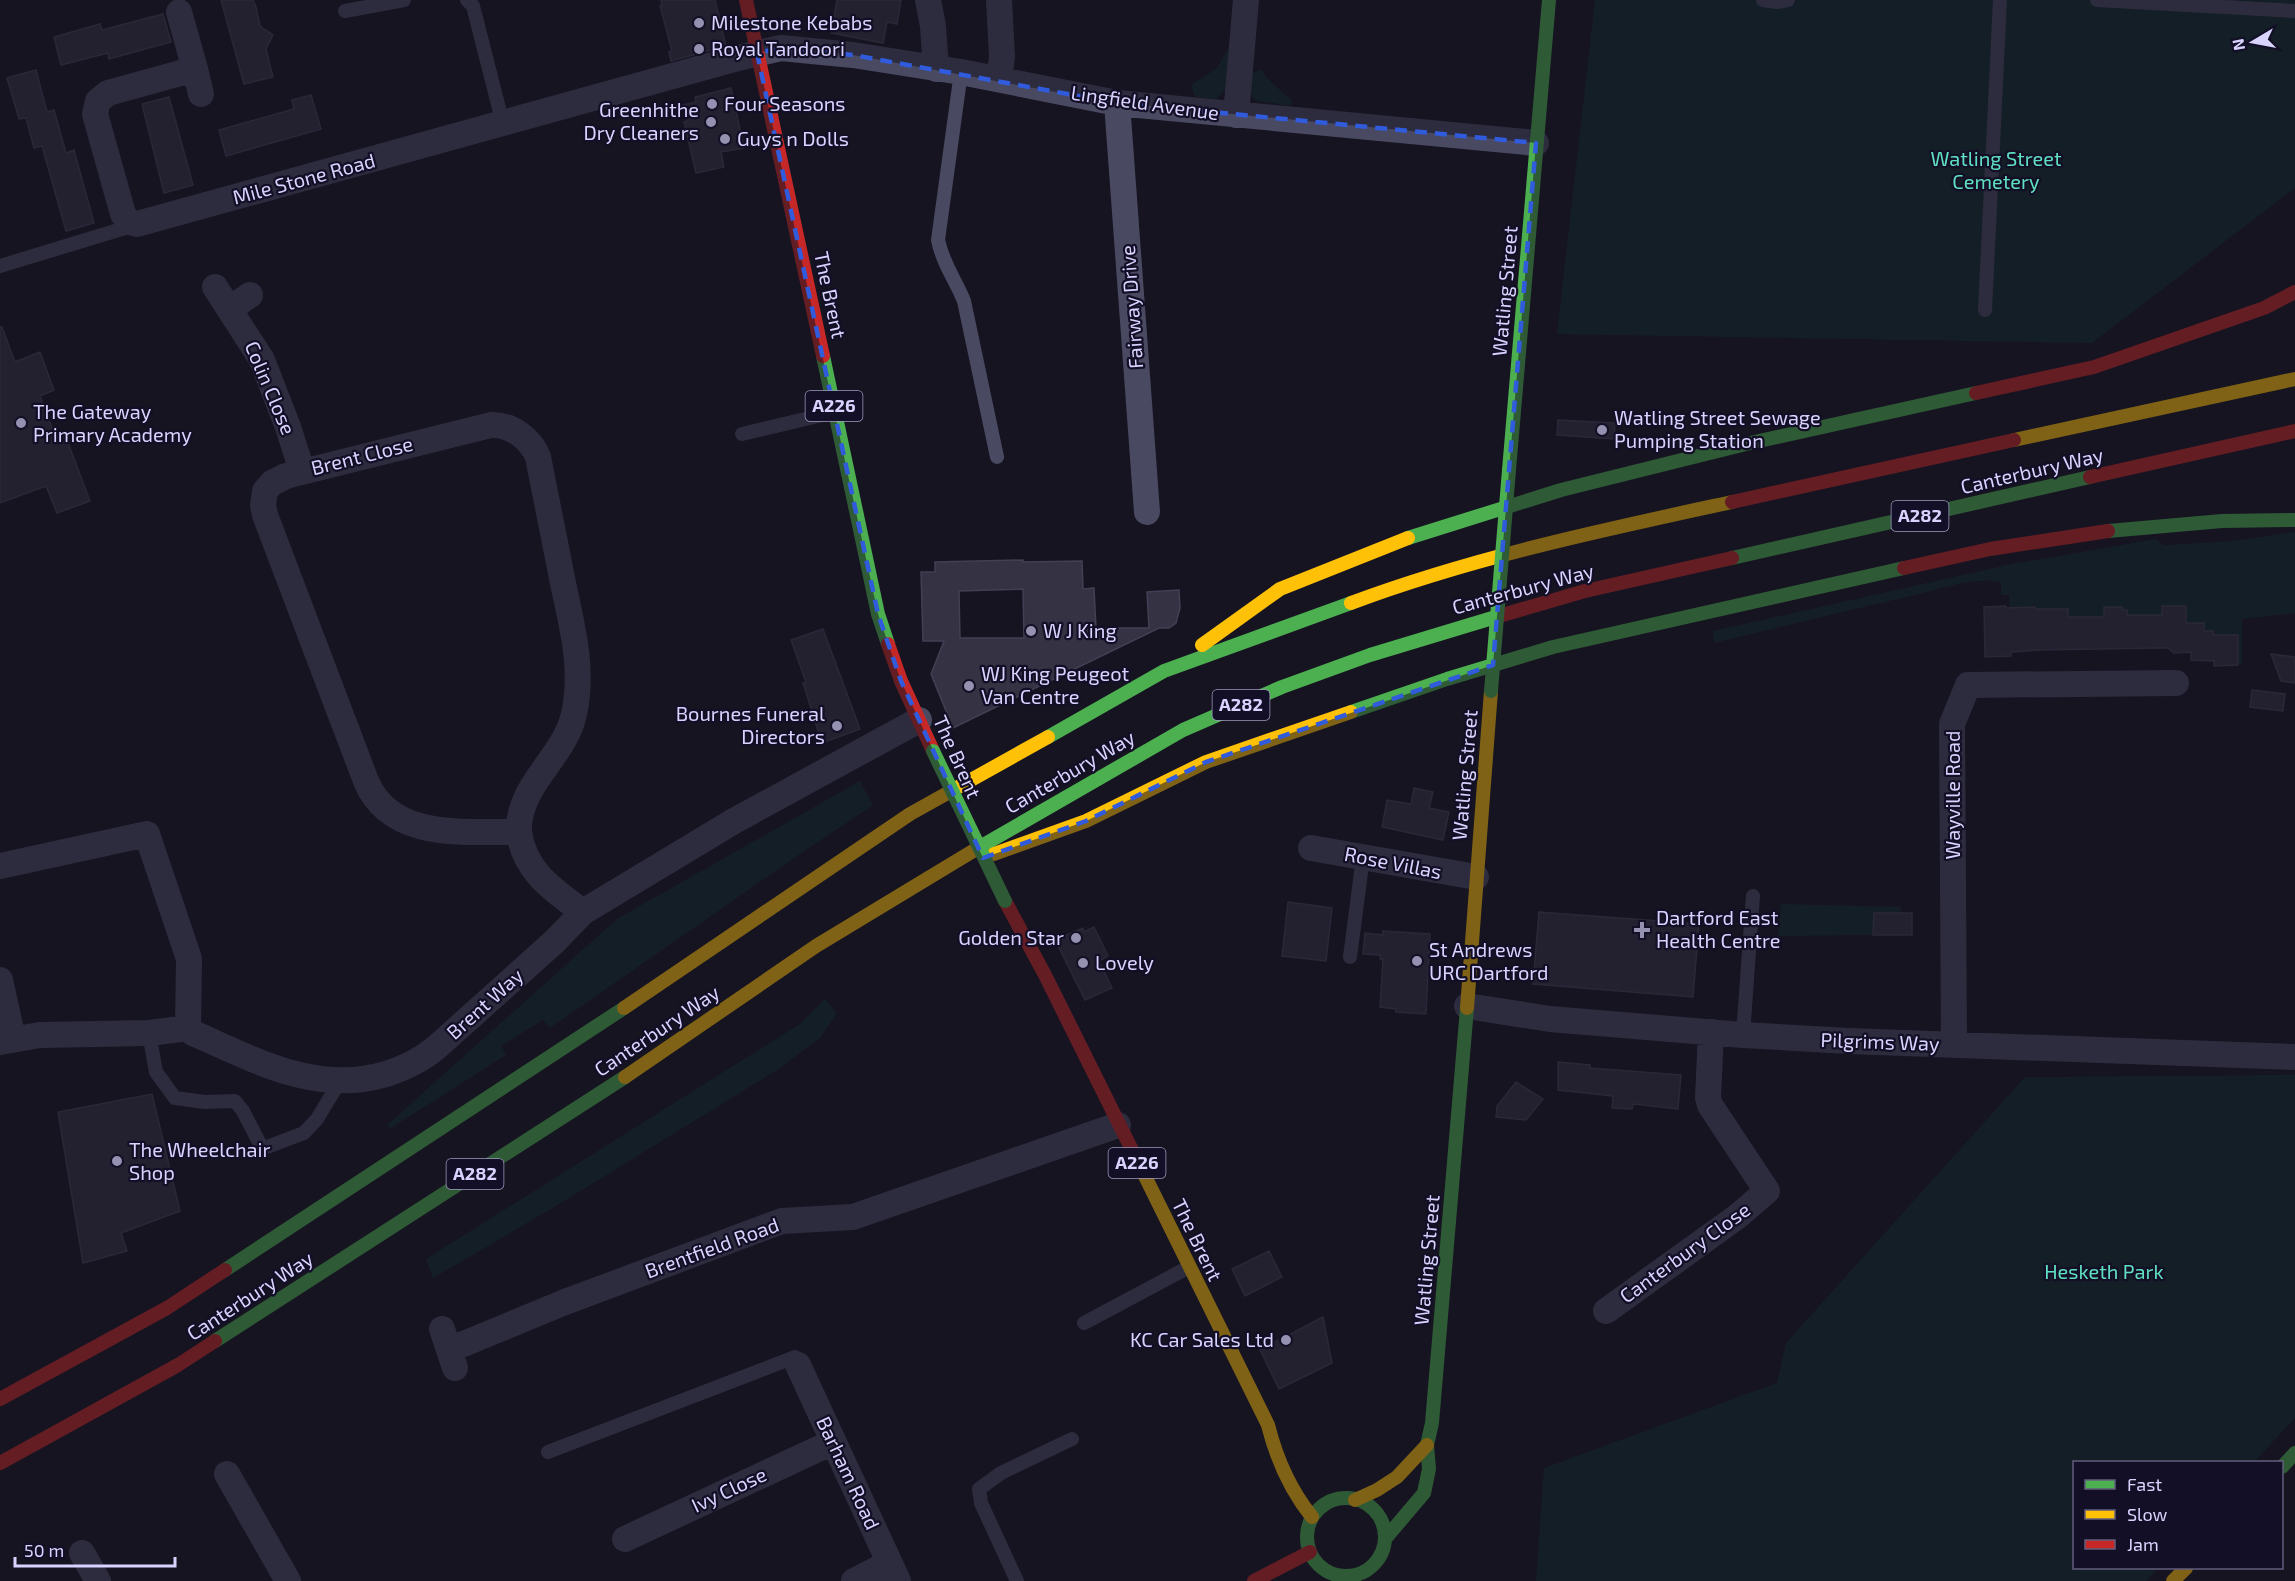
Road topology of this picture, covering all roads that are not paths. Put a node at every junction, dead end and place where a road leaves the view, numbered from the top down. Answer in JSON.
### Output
{"nodes":[{"id":1,"x":404,"y":0,"type":"edge"},
{"id":2,"x":467,"y":0,"type":"edge"},
{"id":3,"x":746,"y":0,"type":"edge"},
{"id":4,"x":928,"y":0,"type":"edge"},
{"id":5,"x":999,"y":0,"type":"edge"},
{"id":6,"x":1246,"y":0,"type":"edge"},
{"id":7,"x":1550,"y":0,"type":"edge"},
{"id":8,"x":1763,"y":0,"type":"edge"},
{"id":9,"x":1788,"y":0,"type":"edge"},
{"id":10,"x":2000,"y":0,"type":"edge"},
{"id":11,"x":2097,"y":0,"type":"edge"},
{"id":12,"x":345,"y":11,"type":"dead end"},
{"id":13,"x":179,"y":12,"type":"dead end"},
{"id":14,"x":2295,"y":12,"type":"edge"},
{"id":15,"x":757,"y":53,"type":"junction"},
{"id":16,"x":195,"y":69,"type":"junction"},
{"id":17,"x":936,"y":69,"type":"junction"},
{"id":18,"x":961,"y":72,"type":"junction"},
{"id":19,"x":999,"y":79,"type":"junction"},
{"id":20,"x":201,"y":94,"type":"dead end"},
{"id":21,"x":1117,"y":103,"type":"junction"},
{"id":22,"x":1236,"y":115,"type":"junction"},
{"id":23,"x":503,"y":124,"type":"junction"},
{"id":24,"x":1536,"y":143,"type":"junction"},
{"id":25,"x":137,"y":224,"type":"junction"},
{"id":26,"x":0,"y":266,"type":"edge"},
{"id":27,"x":215,"y":288,"type":"dead end"},
{"id":28,"x":2295,"y":292,"type":"edge"},
{"id":29,"x":1985,"y":310,"type":"dead end"},
{"id":30,"x":2295,"y":379,"type":"edge"},
{"id":31,"x":835,"y":412,"type":"junction"},
{"id":32,"x":2295,"y":431,"type":"edge"},
{"id":33,"x":742,"y":434,"type":"dead end"},
{"id":34,"x":997,"y":457,"type":"dead end"},
{"id":35,"x":302,"y":471,"type":"junction"},
{"id":36,"x":1148,"y":512,"type":"dead end"},
{"id":37,"x":2295,"y":520,"type":"edge"},
{"id":38,"x":1164,"y":671,"type":"junction"},
{"id":39,"x":2176,"y":682,"type":"dead end"},
{"id":40,"x":919,"y":720,"type":"junction"},
{"id":41,"x":519,"y":832,"type":"junction"},
{"id":42,"x":1311,"y":848,"type":"dead end"},
{"id":43,"x":1363,"y":857,"type":"junction"},
{"id":44,"x":0,"y":866,"type":"edge"},
{"id":45,"x":941,"y":872,"type":"junction"},
{"id":46,"x":1476,"y":877,"type":"junction"},
{"id":47,"x":1753,"y":896,"type":"dead end"},
{"id":48,"x":583,"y":912,"type":"junction"},
{"id":49,"x":1350,"y":957,"type":"dead end"},
{"id":50,"x":0,"y":980,"type":"edge"},
{"id":51,"x":1467,"y":1006,"type":"junction"},
{"id":52,"x":188,"y":1028,"type":"junction"},
{"id":53,"x":1711,"y":1032,"type":"junction"},
{"id":54,"x":149,"y":1033,"type":"junction"},
{"id":55,"x":1743,"y":1035,"type":"junction"},
{"id":56,"x":6,"y":1040,"type":"edge"},
{"id":57,"x":1954,"y":1045,"type":"junction"},
{"id":58,"x":2295,"y":1058,"type":"edge"},
{"id":59,"x":340,"y":1081,"type":"junction"},
{"id":60,"x":1118,"y":1125,"type":"junction"},
{"id":61,"x":1189,"y":1267,"type":"junction"},
{"id":62,"x":1606,"y":1311,"type":"dead end"},
{"id":63,"x":1084,"y":1323,"type":"dead end"},
{"id":64,"x":448,"y":1349,"type":"dead end"},
{"id":65,"x":798,"y":1365,"type":"joint"},
{"id":66,"x":0,"y":1399,"type":"edge"},
{"id":67,"x":1268,"y":1425,"type":"junction"},
{"id":68,"x":1072,"y":1439,"type":"dead end"},
{"id":69,"x":833,"y":1442,"type":"junction"},
{"id":70,"x":1427,"y":1445,"type":"junction"},
{"id":71,"x":1291,"y":1450,"type":"dead end"},
{"id":72,"x":548,"y":1452,"type":"dead end"},
{"id":73,"x":2295,"y":1453,"type":"edge"},
{"id":74,"x":0,"y":1463,"type":"edge"},
{"id":75,"x":2283,"y":1466,"type":"edge"},
{"id":76,"x":227,"y":1474,"type":"dead end"},
{"id":77,"x":1355,"y":1500,"type":"junction"},
{"id":78,"x":1312,"y":1517,"type":"junction"},
{"id":79,"x":626,"y":1539,"type":"dead end"},
{"id":80,"x":1385,"y":1539,"type":"junction"},
{"id":81,"x":1310,"y":1552,"type":"junction"},
{"id":82,"x":82,"y":1553,"type":"dead end"},
{"id":83,"x":2185,"y":1569,"type":"edge"},
{"id":84,"x":894,"y":1572,"type":"edge"},
{"id":85,"x":1347,"y":1578,"type":"edge"},
{"id":86,"x":98,"y":1581,"type":"edge"},
{"id":87,"x":288,"y":1581,"type":"edge"},
{"id":88,"x":854,"y":1581,"type":"edge"},
{"id":89,"x":1017,"y":1581,"type":"edge"},
{"id":90,"x":1254,"y":1581,"type":"edge"},
{"id":91,"x":2173,"y":1581,"type":"edge"}],
"edges":[{"from":1,"to":12,"type":"lane"},
{"from":2,"to":23,"type":"lane"},
{"from":3,"to":15,"type":"main road","number":"A226"},
{"from":4,"to":17,"type":"street"},
{"from":5,"to":19,"type":"street"},
{"from":6,"to":22,"type":"street"},
{"from":7,"to":24,"type":"main road","name":"Watling Street"},
{"from":8,"to":9,"type":"lane"},
{"from":10,"to":29,"type":"lane"},
{"from":11,"to":14,"type":"lane"},
{"from":13,"to":16,"type":"street"},
{"from":15,"to":17,"type":"street","name":"Lingfield Avenue"},
{"from":15,"to":23,"type":"street","name":"Mile Stone Road"},
{"from":15,"to":31,"type":"main road","name":"The Brent","number":"A226"},
{"from":16,"to":20,"type":"street"},
{"from":16,"to":25,"type":"street"},
{"from":17,"to":18,"type":"street","name":"Lingfield Avenue"},
{"from":18,"to":19,"type":"street","name":"Lingfield Avenue"},
{"from":18,"to":34,"type":"lane"},
{"from":19,"to":21,"type":"street","name":"Lingfield Avenue"},
{"from":21,"to":22,"type":"street","name":"Lingfield Avenue"},
{"from":21,"to":36,"type":"street","name":"Fairway Drive"},
{"from":22,"to":24,"type":"street","name":"Lingfield Avenue"},
{"from":23,"to":25,"type":"street","name":"Mile Stone Road"},
{"from":24,"to":46,"type":"main road","name":"Watling Street","bridge":true},
{"from":25,"to":26,"type":"lane"},
{"from":27,"to":35,"type":"street","name":"Colin Close"},
{"from":28,"to":38,"type":"main road"},
{"from":30,"to":38,"type":"main road","name":"Canterbury Way","number":"A282"},
{"from":31,"to":33,"type":"lane"},
{"from":31,"to":40,"type":"main road","name":"The Brent","number":"A226"},
{"from":32,"to":45,"type":"main road","name":"Canterbury Way","number":"A282"},
{"from":35,"to":41,"type":"street","name":"Brent Close"},
{"from":35,"to":41,"type":"street","name":"Brent Close"},
{"from":37,"to":45,"type":"main road"},
{"from":38,"to":66,"type":"main road","name":"Canterbury Way","number":"A282"},
{"from":39,"to":57,"type":"street","name":"Wayville Road"},
{"from":40,"to":48,"type":"street","name":"Brent Way"},
{"from":40,"to":60,"type":"main road","name":"The Brent","number":"A226","bridge":true},
{"from":41,"to":48,"type":"street","name":"Brent Close"},
{"from":42,"to":43,"type":"street","name":"Rose Villas"},
{"from":43,"to":46,"type":"street","name":"Rose Villas"},
{"from":43,"to":49,"type":"lane"},
{"from":44,"to":52,"type":"street"},
{"from":45,"to":74,"type":"main road","name":"Canterbury Way","number":"A282"},
{"from":46,"to":51,"type":"main road","name":"Watling Street"},
{"from":47,"to":55,"type":"lane"},
{"from":48,"to":59,"type":"street","name":"Brent Way"},
{"from":50,"to":56,"type":"street"},
{"from":51,"to":53,"type":"street","name":"Pilgrims Way"},
{"from":51,"to":70,"type":"main road","name":"Watling Street"},
{"from":52,"to":54,"type":"street"},
{"from":52,"to":59,"type":"street","name":"Brent Way"},
{"from":53,"to":55,"type":"street","name":"Pilgrims Way"},
{"from":53,"to":62,"type":"street","name":"Canterbury Close"},
{"from":54,"to":56,"type":"street"},
{"from":54,"to":59,"type":"lane"},
{"from":55,"to":57,"type":"street","name":"Pilgrims Way"},
{"from":57,"to":58,"type":"street","name":"Pilgrims Way"},
{"from":60,"to":61,"type":"main road","name":"The Brent","number":"A226"},
{"from":60,"to":64,"type":"street","name":"Brentfield Road"},
{"from":61,"to":63,"type":"lane"},
{"from":61,"to":67,"type":"main road","name":"The Brent","number":"A226"},
{"from":65,"to":69,"type":"street","name":"Barham Road"},
{"from":65,"to":72,"type":"lane"},
{"from":67,"to":71,"type":"main road","name":"The Brent","number":"A226"},
{"from":67,"to":78,"type":"main road","name":"The Brent"},
{"from":68,"to":89,"type":"lane"},
{"from":69,"to":79,"type":"street","name":"Ivy Close"},
{"from":69,"to":84,"type":"street","name":"Barham Road"},
{"from":70,"to":77,"type":"main road"},
{"from":70,"to":80,"type":"main road","name":"Watling Street"},
{"from":73,"to":75,"type":"main road"},
{"from":76,"to":87,"type":"street"},
{"from":77,"to":78,"type":"main road"},
{"from":77,"to":80,"type":"main road"},
{"from":78,"to":81,"type":"main road"},
{"from":80,"to":85,"type":"main road"},
{"from":81,"to":85,"type":"main road"},
{"from":81,"to":90,"type":"main road"},
{"from":82,"to":86,"type":"street"},
{"from":83,"to":91,"type":"main road"},
{"from":84,"to":88,"type":"street"}]}
